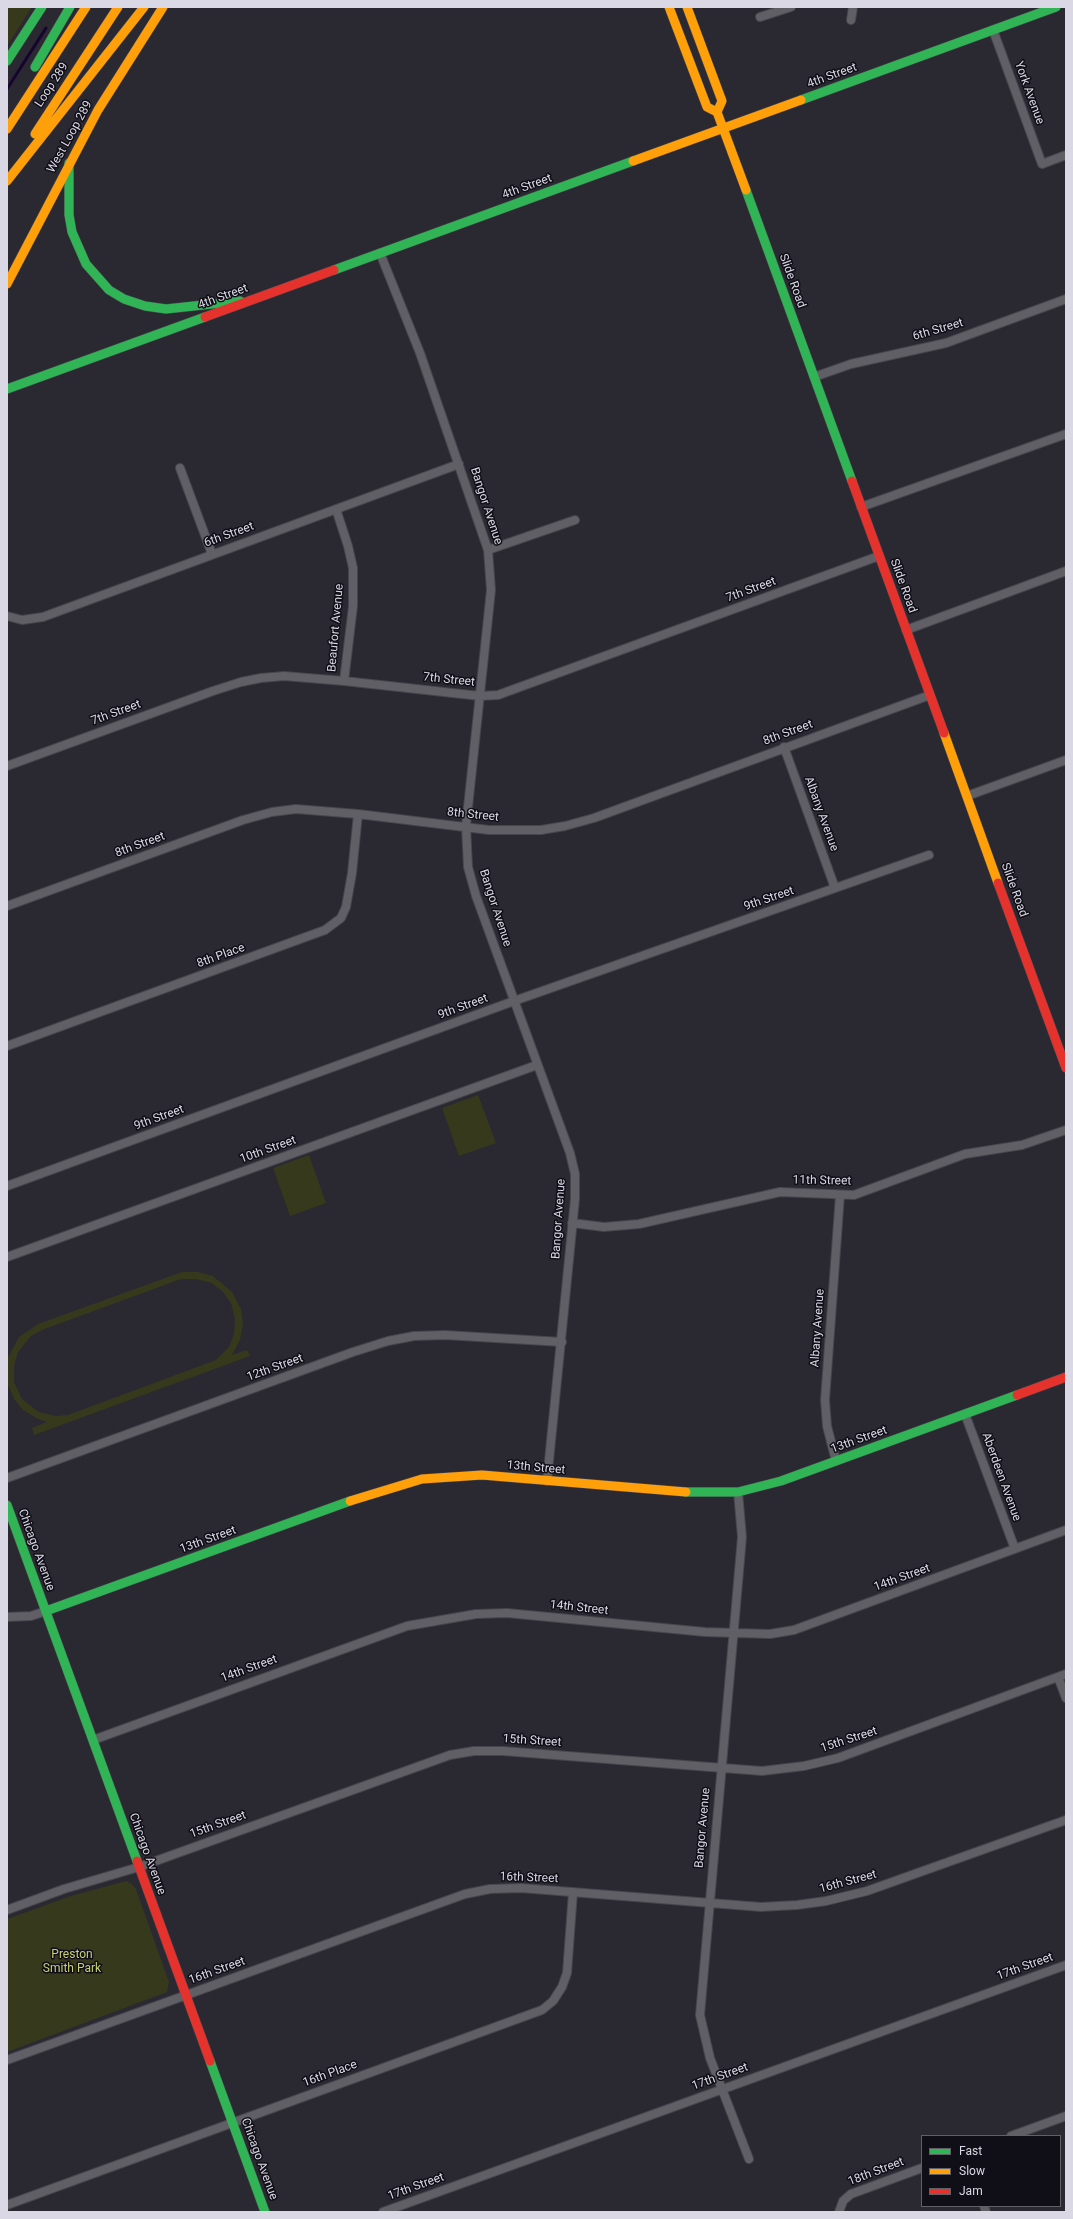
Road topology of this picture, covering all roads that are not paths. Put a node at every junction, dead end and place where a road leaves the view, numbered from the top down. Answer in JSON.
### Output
{"nodes":[{"id":1,"x":42,"y":7,"type":"edge"},
{"id":2,"x":70,"y":7,"type":"edge"},
{"id":3,"x":86,"y":7,"type":"edge"},
{"id":4,"x":118,"y":7,"type":"edge"},
{"id":5,"x":144,"y":7,"type":"edge"},
{"id":6,"x":163,"y":7,"type":"edge"},
{"id":7,"x":669,"y":7,"type":"edge"},
{"id":8,"x":687,"y":7,"type":"edge"},
{"id":9,"x":791,"y":7,"type":"edge"},
{"id":10,"x":853,"y":7,"type":"edge"},
{"id":11,"x":1056,"y":7,"type":"edge"},
{"id":12,"x":760,"y":17,"type":"dead end"},
{"id":13,"x":851,"y":20,"type":"dead end"},
{"id":14,"x":993,"y":30,"type":"junction"},
{"id":15,"x":7,"y":61,"type":"edge"},
{"id":16,"x":717,"y":112,"type":"junction"},
{"id":17,"x":7,"y":119,"type":"edge"},
{"id":18,"x":723,"y":128,"type":"junction"},
{"id":19,"x":7,"y":129,"type":"edge"},
{"id":20,"x":1066,"y":155,"type":"edge"},
{"id":21,"x":70,"y":161,"type":"junction"},
{"id":22,"x":7,"y":176,"type":"edge"},
{"id":23,"x":7,"y":181,"type":"edge"},
{"id":24,"x":380,"y":253,"type":"junction"},
{"id":25,"x":7,"y":284,"type":"edge"},
{"id":26,"x":1066,"y":299,"type":"edge"},
{"id":27,"x":251,"y":300,"type":"junction"},
{"id":28,"x":814,"y":377,"type":"junction"},
{"id":29,"x":7,"y":389,"type":"edge"},
{"id":30,"x":1066,"y":434,"type":"edge"},
{"id":31,"x":459,"y":464,"type":"junction"},
{"id":32,"x":180,"y":468,"type":"dead end"},
{"id":33,"x":861,"y":507,"type":"junction"},
{"id":34,"x":336,"y":509,"type":"junction"},
{"id":35,"x":576,"y":520,"type":"dead end"},
{"id":36,"x":488,"y":550,"type":"junction"},
{"id":37,"x":212,"y":554,"type":"junction"},
{"id":38,"x":879,"y":556,"type":"junction"},
{"id":39,"x":1066,"y":571,"type":"edge"},
{"id":40,"x":7,"y":616,"type":"edge"},
{"id":41,"x":906,"y":630,"type":"junction"},
{"id":42,"x":344,"y":681,"type":"junction"},
{"id":43,"x":930,"y":695,"type":"junction"},
{"id":44,"x":480,"y":696,"type":"junction"},
{"id":45,"x":784,"y":747,"type":"junction"},
{"id":46,"x":1066,"y":760,"type":"edge"},
{"id":47,"x":7,"y":766,"type":"edge"},
{"id":48,"x":967,"y":796,"type":"junction"},
{"id":49,"x":358,"y":814,"type":"junction"},
{"id":50,"x":466,"y":826,"type":"junction"},
{"id":51,"x":929,"y":855,"type":"dead end"},
{"id":52,"x":835,"y":888,"type":"junction"},
{"id":53,"x":7,"y":906,"type":"edge"},
{"id":54,"x":514,"y":1001,"type":"junction"},
{"id":55,"x":7,"y":1046,"type":"edge"},
{"id":56,"x":537,"y":1065,"type":"junction"},
{"id":57,"x":1066,"y":1068,"type":"edge"},
{"id":58,"x":1066,"y":1130,"type":"edge"},
{"id":59,"x":7,"y":1186,"type":"edge"},
{"id":60,"x":840,"y":1195,"type":"junction"},
{"id":61,"x":572,"y":1223,"type":"junction"},
{"id":62,"x":7,"y":1257,"type":"edge"},
{"id":63,"x":562,"y":1342,"type":"junction"},
{"id":64,"x":1066,"y":1377,"type":"edge"},
{"id":65,"x":965,"y":1414,"type":"junction"},
{"id":66,"x":836,"y":1461,"type":"junction"},
{"id":67,"x":7,"y":1478,"type":"edge"},
{"id":68,"x":547,"y":1481,"type":"junction"},
{"id":69,"x":738,"y":1492,"type":"junction"},
{"id":70,"x":7,"y":1505,"type":"edge"},
{"id":71,"x":1066,"y":1530,"type":"edge"},
{"id":72,"x":1015,"y":1549,"type":"junction"},
{"id":73,"x":46,"y":1611,"type":"junction"},
{"id":74,"x":7,"y":1617,"type":"edge"},
{"id":75,"x":733,"y":1634,"type":"junction"},
{"id":76,"x":1062,"y":1675,"type":"edge"},
{"id":77,"x":1066,"y":1698,"type":"edge"},
{"id":78,"x":93,"y":1740,"type":"junction"},
{"id":79,"x":721,"y":1768,"type":"junction"},
{"id":80,"x":1066,"y":1820,"type":"edge"},
{"id":81,"x":139,"y":1867,"type":"junction"},
{"id":82,"x":573,"y":1892,"type":"junction"},
{"id":83,"x":709,"y":1903,"type":"junction"},
{"id":84,"x":7,"y":1910,"type":"edge"},
{"id":85,"x":1066,"y":1965,"type":"edge"},
{"id":86,"x":186,"y":1995,"type":"junction"},
{"id":87,"x":7,"y":2060,"type":"edge"},
{"id":88,"x":723,"y":2089,"type":"junction"},
{"id":89,"x":1066,"y":2116,"type":"edge"},
{"id":90,"x":232,"y":2122,"type":"junction"},
{"id":91,"x":1014,"y":2135,"type":"edge"},
{"id":92,"x":749,"y":2159,"type":"dead end"},
{"id":93,"x":921,"y":2168,"type":"edge"},
{"id":94,"x":7,"y":2205,"type":"edge"},
{"id":95,"x":265,"y":2212,"type":"edge"},
{"id":96,"x":383,"y":2212,"type":"edge"},
{"id":97,"x":839,"y":2212,"type":"edge"}],
"edges":[{"from":1,"to":15,"type":"main road"},
{"from":2,"to":17,"type":"main road"},
{"from":3,"to":19,"type":"main road","name":"Loop 289"},
{"from":4,"to":22,"type":"main road","name":"Loop 289"},
{"from":5,"to":23,"type":"main road"},
{"from":6,"to":21,"type":"main road","name":"West Loop 289"},
{"from":7,"to":16,"type":"main road","name":"Slide Road"},
{"from":8,"to":16,"type":"main road","name":"Slide Road"},
{"from":9,"to":12,"type":"street"},
{"from":10,"to":13,"type":"street"},
{"from":11,"to":14,"type":"main road","name":"4th Street"},
{"from":14,"to":18,"type":"main road","name":"4th Street"},
{"from":14,"to":20,"type":"street","name":"York Avenue"},
{"from":16,"to":18,"type":"main road","name":"Slide Road"},
{"from":18,"to":24,"type":"main road","name":"4th Street"},
{"from":18,"to":28,"type":"main road","name":"Slide Road"},
{"from":21,"to":25,"type":"main road","name":"West Loop 289"},
{"from":21,"to":27,"type":"main road"},
{"from":24,"to":27,"type":"main road","name":"4th Street"},
{"from":24,"to":31,"type":"street","name":"Bangor Avenue"},
{"from":26,"to":28,"type":"street","name":"6th Street"},
{"from":27,"to":29,"type":"main road","name":"4th Street"},
{"from":28,"to":33,"type":"main road","name":"Slide Road"},
{"from":30,"to":33,"type":"street"},
{"from":31,"to":34,"type":"street","name":"6th Street"},
{"from":31,"to":36,"type":"street","name":"Bangor Avenue"},
{"from":32,"to":37,"type":"street"},
{"from":33,"to":38,"type":"main road","name":"Slide Road"},
{"from":34,"to":37,"type":"street","name":"6th Street"},
{"from":34,"to":42,"type":"street","name":"Beaufort Avenue"},
{"from":35,"to":36,"type":"street"},
{"from":36,"to":44,"type":"street","name":"Bangor Avenue"},
{"from":37,"to":40,"type":"street","name":"6th Street"},
{"from":38,"to":41,"type":"main road","name":"Slide Road"},
{"from":38,"to":44,"type":"street","name":"7th Street"},
{"from":39,"to":41,"type":"street"},
{"from":41,"to":43,"type":"main road","name":"Slide Road"},
{"from":42,"to":44,"type":"street","name":"7th Street"},
{"from":42,"to":47,"type":"street","name":"7th Street"},
{"from":43,"to":45,"type":"street","name":"8th Street"},
{"from":43,"to":48,"type":"main road","name":"Slide Road"},
{"from":44,"to":50,"type":"street","name":"Bangor Avenue"},
{"from":45,"to":50,"type":"street","name":"8th Street"},
{"from":45,"to":52,"type":"street","name":"Albany Avenue"},
{"from":46,"to":48,"type":"street"},
{"from":48,"to":57,"type":"main road","name":"Slide Road"},
{"from":49,"to":50,"type":"street","name":"8th Street"},
{"from":49,"to":53,"type":"street","name":"8th Street"},
{"from":49,"to":55,"type":"street","name":"8th Place"},
{"from":50,"to":54,"type":"street","name":"Bangor Avenue"},
{"from":51,"to":52,"type":"street","name":"9th Street"},
{"from":52,"to":54,"type":"street","name":"9th Street"},
{"from":54,"to":56,"type":"street","name":"Bangor Avenue"},
{"from":54,"to":59,"type":"street","name":"9th Street"},
{"from":56,"to":61,"type":"street","name":"Bangor Avenue"},
{"from":56,"to":62,"type":"street","name":"10th Street"},
{"from":58,"to":60,"type":"street","name":"11th Street"},
{"from":60,"to":61,"type":"street","name":"11th Street"},
{"from":60,"to":66,"type":"street","name":"Albany Avenue"},
{"from":61,"to":63,"type":"street","name":"Bangor Avenue"},
{"from":63,"to":67,"type":"street","name":"12th Street"},
{"from":63,"to":68,"type":"street","name":"Bangor Avenue"},
{"from":64,"to":65,"type":"main road","name":"13th Street"},
{"from":65,"to":66,"type":"main road","name":"13th Street"},
{"from":65,"to":72,"type":"street","name":"Aberdeen Avenue"},
{"from":66,"to":69,"type":"main road","name":"13th Street"},
{"from":68,"to":69,"type":"main road","name":"13th Street"},
{"from":68,"to":73,"type":"main road","name":"13th Street"},
{"from":69,"to":75,"type":"street","name":"Bangor Avenue"},
{"from":70,"to":73,"type":"main road","name":"Chicago Avenue"},
{"from":71,"to":72,"type":"street","name":"14th Street"},
{"from":72,"to":75,"type":"street","name":"14th Street"},
{"from":73,"to":74,"type":"street","name":"13th Street"},
{"from":73,"to":78,"type":"main road","name":"Chicago Avenue"},
{"from":75,"to":78,"type":"street","name":"14th Street"},
{"from":75,"to":79,"type":"street","name":"Bangor Avenue"},
{"from":76,"to":77,"type":"street"},
{"from":76,"to":79,"type":"street","name":"15th Street"},
{"from":78,"to":81,"type":"main road","name":"Chicago Avenue"},
{"from":79,"to":81,"type":"street","name":"15th Street"},
{"from":79,"to":83,"type":"street","name":"Bangor Avenue"},
{"from":80,"to":83,"type":"street","name":"16th Street"},
{"from":81,"to":84,"type":"street","name":"15th Street"},
{"from":81,"to":86,"type":"main road","name":"Chicago Avenue"},
{"from":82,"to":83,"type":"street","name":"16th Street"},
{"from":82,"to":86,"type":"street","name":"16th Street"},
{"from":82,"to":90,"type":"street","name":"16th Place"},
{"from":83,"to":88,"type":"street","name":"Bangor Avenue"},
{"from":85,"to":88,"type":"street","name":"17th Street"},
{"from":86,"to":87,"type":"street","name":"16th Street"},
{"from":86,"to":90,"type":"main road","name":"Chicago Avenue"},
{"from":88,"to":92,"type":"street","name":"Bangor Avenue"},
{"from":88,"to":96,"type":"street","name":"17th Street"},
{"from":89,"to":91,"type":"street"},
{"from":90,"to":94,"type":"street","name":"16th Place"},
{"from":90,"to":95,"type":"main road","name":"Chicago Avenue"},
{"from":93,"to":97,"type":"street","name":"18th Street"}]}
